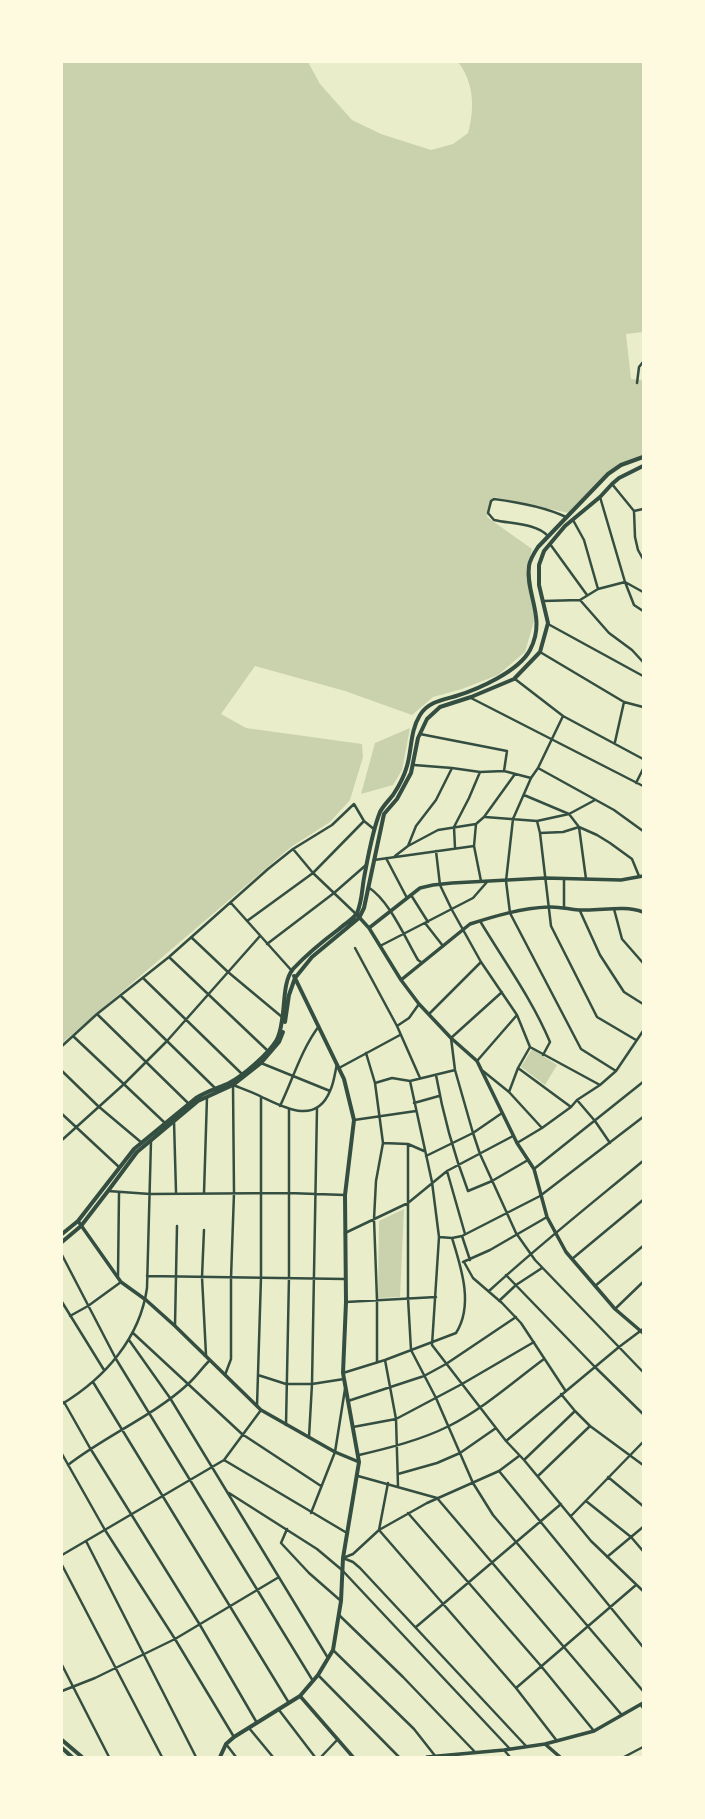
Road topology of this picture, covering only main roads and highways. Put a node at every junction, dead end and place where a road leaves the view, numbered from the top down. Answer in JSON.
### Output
{"nodes":[{"id":1,"x":643,"y":459,"type":"edge"},
{"id":2,"x":643,"y":466,"type":"edge"},
{"id":3,"x":407,"y":765,"type":"junction"},
{"id":4,"x":414,"y":765,"type":"junction"},
{"id":5,"x":358,"y":916,"type":"junction"},
{"id":6,"x":292,"y":971,"type":"junction"},
{"id":7,"x":295,"y":978,"type":"junction"},
{"id":8,"x":231,"y":1084,"type":"junction"},
{"id":9,"x":143,"y":1144,"type":"junction"},
{"id":10,"x":62,"y":1234,"type":"edge"},
{"id":11,"x":62,"y":1242,"type":"edge"},
{"id":12,"x":62,"y":1740,"type":"edge"},
{"id":13,"x":62,"y":1748,"type":"edge"},
{"id":14,"x":72,"y":1757,"type":"edge"},
{"id":15,"x":82,"y":1757,"type":"edge"},
{"id":16,"x":220,"y":1757,"type":"edge"}],
"edges":[{"from":1,"to":3,"type":"main road"},
{"from":2,"to":4,"type":"main road"},
{"from":3,"to":4,"type":"main road"},
{"from":3,"to":5,"type":"main road"},
{"from":4,"to":5,"type":"main road"},
{"from":5,"to":6,"type":"main road"},
{"from":5,"to":7,"type":"main road"},
{"from":6,"to":7,"type":"main road"},
{"from":6,"to":8,"type":"main road"},
{"from":7,"to":8,"type":"main road"},
{"from":7,"to":16,"type":"main road"},
{"from":8,"to":9,"type":"main road"},
{"from":8,"to":9,"type":"main road"},
{"from":9,"to":10,"type":"main road"},
{"from":9,"to":11,"type":"main road"},
{"from":12,"to":15,"type":"main road"},
{"from":13,"to":14,"type":"main road"}]}
